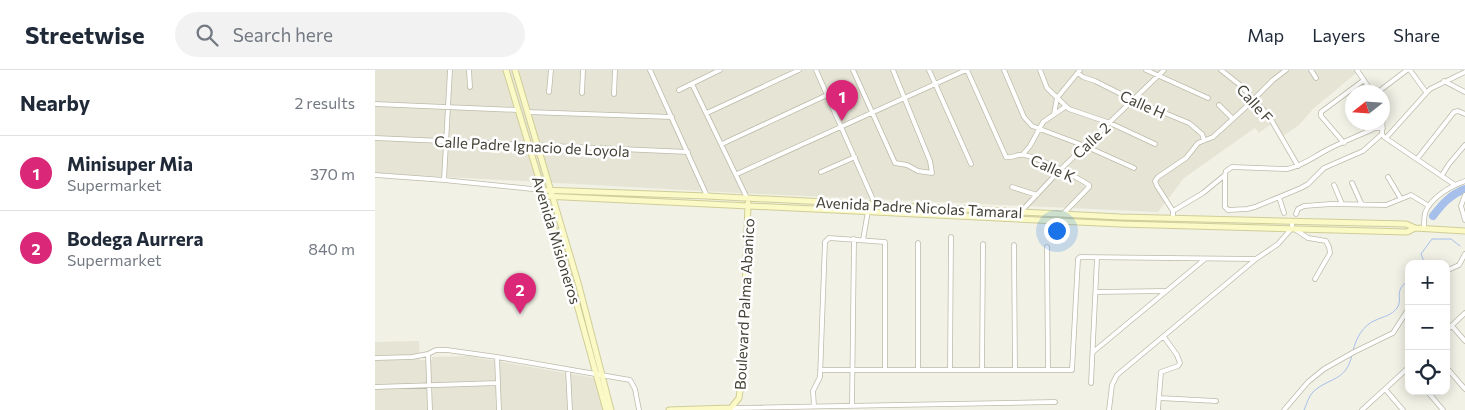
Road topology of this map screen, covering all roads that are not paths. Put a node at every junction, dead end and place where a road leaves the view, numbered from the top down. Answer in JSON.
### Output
{"nodes":[{"id":1,"x":450,"y":70,"type":"edge"},
{"id":2,"x":469,"y":70,"type":"edge"},
{"id":3,"x":506,"y":70,"type":"edge"},
{"id":4,"x":515,"y":70,"type":"edge"},
{"id":5,"x":551,"y":70,"type":"edge"},
{"id":6,"x":583,"y":70,"type":"edge"},
{"id":7,"x":615,"y":70,"type":"edge"},
{"id":8,"x":650,"y":70,"type":"edge"},
{"id":9,"x":720,"y":70,"type":"edge"},
{"id":10,"x":799,"y":70,"type":"edge"},
{"id":11,"x":816,"y":70,"type":"edge"},
{"id":12,"x":853,"y":70,"type":"edge"},
{"id":13,"x":893,"y":70,"type":"edge"},
{"id":14,"x":929,"y":70,"type":"edge"},
{"id":15,"x":967,"y":70,"type":"edge"},
{"id":16,"x":1004,"y":70,"type":"edge"},
{"id":17,"x":1040,"y":70,"type":"edge"},
{"id":18,"x":1146,"y":70,"type":"edge"},
{"id":19,"x":1164,"y":70,"type":"edge"},
{"id":20,"x":1221,"y":70,"type":"edge"},
{"id":21,"x":1286,"y":70,"type":"edge"},
{"id":22,"x":1311,"y":70,"type":"edge"},
{"id":23,"x":1357,"y":70,"type":"edge"},
{"id":24,"x":1408,"y":70,"type":"edge"},
{"id":25,"x":1079,"y":71,"type":"edge"},
{"id":26,"x":1465,"y":72,"type":"edge"},
{"id":27,"x":1158,"y":76,"type":"junction"},
{"id":28,"x":1317,"y":78,"type":"dead end"},
{"id":29,"x":1364,"y":80,"type":"junction"},
{"id":30,"x":1444,"y":81,"type":"junction"},
{"id":31,"x":692,"y":84,"type":"junction"},
{"id":32,"x":935,"y":84,"type":"junction"},
{"id":33,"x":1367,"y":85,"type":"edge"},
{"id":34,"x":1388,"y":85,"type":"edge"},
{"id":35,"x":470,"y":87,"type":"dead end"},
{"id":36,"x":679,"y":90,"type":"dead end"},
{"id":37,"x":549,"y":92,"type":"dead end"},
{"id":38,"x":1426,"y":92,"type":"junction"},
{"id":39,"x":1465,"y":92,"type":"edge"},
{"id":40,"x":582,"y":93,"type":"dead end"},
{"id":41,"x":614,"y":94,"type":"dead end"},
{"id":42,"x":827,"y":95,"type":"junction"},
{"id":43,"x":904,"y":98,"type":"junction"},
{"id":44,"x":1057,"y":98,"type":"junction"},
{"id":45,"x":1208,"y":98,"type":"dead end"},
{"id":46,"x":1253,"y":99,"type":"junction"},
{"id":47,"x":1133,"y":100,"type":"junction"},
{"id":48,"x":375,"y":104,"type":"edge"},
{"id":49,"x":1219,"y":105,"type":"dead end"},
{"id":50,"x":1065,"y":107,"type":"junction"},
{"id":51,"x":448,"y":108,"type":"junction"},
{"id":52,"x":518,"y":110,"type":"junction"},
{"id":53,"x":527,"y":112,"type":"junction"},
{"id":54,"x":873,"y":112,"type":"junction"},
{"id":55,"x":707,"y":113,"type":"junction"},
{"id":56,"x":1054,"y":114,"type":"junction"},
{"id":57,"x":1465,"y":114,"type":"edge"},
{"id":58,"x":671,"y":117,"type":"junction"},
{"id":59,"x":1233,"y":119,"type":"junction"},
{"id":60,"x":1110,"y":123,"type":"junction"},
{"id":61,"x":842,"y":126,"type":"junction"},
{"id":62,"x":1038,"y":128,"type":"junction"},
{"id":63,"x":1371,"y":130,"type":"edge"},
{"id":64,"x":1383,"y":130,"type":"edge"},
{"id":65,"x":1382,"y":134,"type":"junction"},
{"id":66,"x":375,"y":138,"type":"edge"},
{"id":67,"x":1386,"y":138,"type":"junction"},
{"id":68,"x":1204,"y":140,"type":"junction"},
{"id":69,"x":446,"y":142,"type":"junction"},
{"id":70,"x":1344,"y":143,"type":"junction"},
{"id":71,"x":722,"y":144,"type":"junction"},
{"id":72,"x":1155,"y":144,"type":"dead end"},
{"id":73,"x":1465,"y":145,"type":"edge"},
{"id":74,"x":529,"y":146,"type":"junction"},
{"id":75,"x":538,"y":146,"type":"junction"},
{"id":76,"x":1085,"y":146,"type":"junction"},
{"id":77,"x":688,"y":152,"type":"junction"},
{"id":78,"x":1023,"y":154,"type":"junction"},
{"id":79,"x":855,"y":157,"type":"junction"},
{"id":80,"x":1417,"y":159,"type":"junction"},
{"id":81,"x":971,"y":164,"type":"dead end"},
{"id":82,"x":1298,"y":166,"type":"junction"},
{"id":83,"x":1134,"y":168,"type":"dead end"},
{"id":84,"x":1060,"y":170,"type":"junction"},
{"id":85,"x":821,"y":172,"type":"dead end"},
{"id":86,"x":737,"y":174,"type":"junction"},
{"id":87,"x":1442,"y":174,"type":"junction"},
{"id":88,"x":375,"y":175,"type":"edge"},
{"id":89,"x":1225,"y":175,"type":"junction"},
{"id":90,"x":1388,"y":177,"type":"dead end"},
{"id":91,"x":444,"y":180,"type":"junction"},
{"id":92,"x":1465,"y":181,"type":"edge"},
{"id":93,"x":1352,"y":182,"type":"dead end"},
{"id":94,"x":1334,"y":185,"type":"dead end"},
{"id":95,"x":1455,"y":185,"type":"junction"},
{"id":96,"x":1012,"y":187,"type":"dead end"},
{"id":97,"x":542,"y":190,"type":"junction"},
{"id":98,"x":552,"y":193,"type":"junction"},
{"id":99,"x":1037,"y":195,"type":"junction"},
{"id":100,"x":544,"y":196,"type":"junction"},
{"id":101,"x":707,"y":196,"type":"junction"},
{"id":102,"x":1464,"y":196,"type":"edge"},
{"id":103,"x":1279,"y":197,"type":"junction"},
{"id":104,"x":747,"y":198,"type":"junction"},
{"id":105,"x":1401,"y":199,"type":"junction"},
{"id":106,"x":875,"y":204,"type":"junction"},
{"id":107,"x":1342,"y":204,"type":"junction"},
{"id":108,"x":749,"y":205,"type":"junction"},
{"id":109,"x":1362,"y":205,"type":"junction"},
{"id":110,"x":1429,"y":206,"type":"junction"},
{"id":111,"x":868,"y":211,"type":"junction"},
{"id":112,"x":1173,"y":211,"type":"junction"},
{"id":113,"x":875,"y":212,"type":"junction"},
{"id":114,"x":1020,"y":212,"type":"junction"},
{"id":115,"x":1284,"y":213,"type":"dead end"},
{"id":116,"x":1063,"y":214,"type":"junction"},
{"id":117,"x":1296,"y":214,"type":"dead end"},
{"id":118,"x":1173,"y":218,"type":"junction"},
{"id":119,"x":1014,"y":219,"type":"junction"},
{"id":120,"x":1465,"y":220,"type":"edge"},
{"id":121,"x":1292,"y":221,"type":"junction"},
{"id":122,"x":1293,"y":228,"type":"junction"},
{"id":123,"x":1415,"y":228,"type":"junction"},
{"id":124,"x":1424,"y":229,"type":"junction"},
{"id":125,"x":1465,"y":231,"type":"edge"},
{"id":126,"x":951,"y":237,"type":"dead end"},
{"id":127,"x":854,"y":239,"type":"junction"},
{"id":128,"x":863,"y":240,"type":"junction"},
{"id":129,"x":918,"y":243,"type":"dead end"},
{"id":130,"x":983,"y":244,"type":"dead end"},
{"id":131,"x":1014,"y":245,"type":"dead end"},
{"id":132,"x":1047,"y":247,"type":"dead end"},
{"id":133,"x":1465,"y":254,"type":"edge"},
{"id":134,"x":1097,"y":258,"type":"junction"},
{"id":135,"x":1205,"y":259,"type":"junction"},
{"id":136,"x":1256,"y":259,"type":"junction"},
{"id":137,"x":1450,"y":269,"type":"edge"},
{"id":138,"x":1315,"y":279,"type":"dead end"},
{"id":139,"x":1096,"y":292,"type":"junction"},
{"id":140,"x":1165,"y":292,"type":"junction"},
{"id":141,"x":1465,"y":314,"type":"edge"},
{"id":142,"x":1405,"y":315,"type":"edge"},
{"id":143,"x":1452,"y":326,"type":"joint"},
{"id":144,"x":1164,"y":337,"type":"junction"},
{"id":145,"x":1465,"y":341,"type":"edge"},
{"id":146,"x":1093,"y":352,"type":"junction"},
{"id":147,"x":428,"y":354,"type":"junction"},
{"id":148,"x":497,"y":357,"type":"junction"},
{"id":149,"x":375,"y":358,"type":"edge"},
{"id":150,"x":568,"y":370,"type":"junction"},
{"id":151,"x":820,"y":370,"type":"junction"},
{"id":152,"x":853,"y":370,"type":"junction"},
{"id":153,"x":885,"y":370,"type":"junction"},
{"id":154,"x":918,"y":370,"type":"junction"},
{"id":155,"x":950,"y":370,"type":"junction"},
{"id":156,"x":982,"y":370,"type":"junction"},
{"id":157,"x":1015,"y":370,"type":"junction"},
{"id":158,"x":1048,"y":370,"type":"junction"},
{"id":159,"x":1405,"y":372,"type":"edge"},
{"id":160,"x":1450,"y":372,"type":"edge"},
{"id":161,"x":601,"y":376,"type":"junction"},
{"id":162,"x":498,"y":383,"type":"junction"},
{"id":163,"x":1091,"y":383,"type":"dead end"},
{"id":164,"x":429,"y":384,"type":"junction"},
{"id":165,"x":375,"y":387,"type":"edge"},
{"id":166,"x":1385,"y":389,"type":"junction"},
{"id":167,"x":1465,"y":389,"type":"edge"},
{"id":168,"x":1430,"y":395,"type":"edge"},
{"id":169,"x":1159,"y":398,"type":"junction"},
{"id":170,"x":1215,"y":401,"type":"dead end"},
{"id":171,"x":1055,"y":402,"type":"dead end"},
{"id":172,"x":944,"y":404,"type":"junction"},
{"id":173,"x":814,"y":406,"type":"junction"},
{"id":174,"x":852,"y":406,"type":"junction"},
{"id":175,"x":830,"y":408,"type":"edge"},
{"id":176,"x":720,"y":409,"type":"edge"},
{"id":177,"x":728,"y":409,"type":"edge"},
{"id":178,"x":429,"y":410,"type":"edge"},
{"id":179,"x":499,"y":410,"type":"edge"},
{"id":180,"x":570,"y":410,"type":"edge"},
{"id":181,"x":606,"y":410,"type":"edge"},
{"id":182,"x":611,"y":410,"type":"edge"},
{"id":183,"x":639,"y":410,"type":"edge"},
{"id":184,"x":669,"y":410,"type":"edge"},
{"id":185,"x":944,"y":410,"type":"edge"},
{"id":186,"x":1109,"y":410,"type":"edge"},
{"id":187,"x":1158,"y":410,"type":"edge"},
{"id":188,"x":1284,"y":410,"type":"edge"},
{"id":189,"x":1362,"y":410,"type":"edge"},
{"id":190,"x":1403,"y":410,"type":"edge"},
{"id":191,"x":1443,"y":410,"type":"edge"}],
"edges":[{"from":1,"to":51,"type":"street"},
{"from":2,"to":35,"type":"street"},
{"from":3,"to":52,"type":"street","name":"Avenida Misioneros"},
{"from":4,"to":53,"type":"street","name":"Avenida Misioneros"},
{"from":5,"to":37,"type":"street"},
{"from":6,"to":40,"type":"street"},
{"from":7,"to":41,"type":"street"},
{"from":8,"to":58,"type":"street"},
{"from":9,"to":31,"type":"street"},
{"from":10,"to":55,"type":"street"},
{"from":11,"to":42,"type":"street"},
{"from":12,"to":54,"type":"street"},
{"from":13,"to":43,"type":"street"},
{"from":14,"to":32,"type":"street"},
{"from":15,"to":32,"type":"street"},
{"from":15,"to":78,"type":"street","name":"Calle K"},
{"from":16,"to":62,"type":"street"},
{"from":17,"to":44,"type":"street"},
{"from":18,"to":27,"type":"street"},
{"from":19,"to":27,"type":"street","name":"Calle 2"},
{"from":20,"to":46,"type":"street","name":"Calle F"},
{"from":21,"to":46,"type":"street"},
{"from":22,"to":28,"type":"street"},
{"from":23,"to":29,"type":"street"},
{"from":24,"to":34,"type":"street"},
{"from":24,"to":38,"type":"street"},
{"from":25,"to":44,"type":"street"},
{"from":25,"to":47,"type":"street","name":"Calle H"},
{"from":26,"to":30,"type":"street"},
{"from":27,"to":45,"type":"street"},
{"from":27,"to":47,"type":"street","name":"Calle 2"},
{"from":29,"to":33,"type":"street"},
{"from":29,"to":70,"type":"street"},
{"from":30,"to":38,"type":"street"},
{"from":30,"to":39,"type":"street"},
{"from":31,"to":36,"type":"street"},
{"from":31,"to":55,"type":"street"},
{"from":32,"to":43,"type":"street"},
{"from":32,"to":81,"type":"street"},
{"from":38,"to":67,"type":"street"},
{"from":42,"to":61,"type":"street"},
{"from":42,"to":71,"type":"street"},
{"from":43,"to":54,"type":"street"},
{"from":43,"to":54,"type":"street"},
{"from":44,"to":50,"type":"street"},
{"from":44,"to":56,"type":"street"},
{"from":46,"to":59,"type":"street"},
{"from":46,"to":82,"type":"street","name":"Calle F"},
{"from":47,"to":60,"type":"street","name":"Calle 2"},
{"from":47,"to":68,"type":"street","name":"Calle H"},
{"from":48,"to":51,"type":"street"},
{"from":49,"to":59,"type":"street"},
{"from":50,"to":56,"type":"street"},
{"from":50,"to":60,"type":"street"},
{"from":51,"to":52,"type":"street"},
{"from":51,"to":69,"type":"street"},
{"from":52,"to":74,"type":"street","name":"Avenida Misioneros"},
{"from":53,"to":58,"type":"street"},
{"from":53,"to":75,"type":"street","name":"Avenida Misioneros"},
{"from":54,"to":61,"type":"street"},
{"from":55,"to":71,"type":"street"},
{"from":56,"to":62,"type":"street"},
{"from":57,"to":80,"type":"street"},
{"from":58,"to":77,"type":"street"},
{"from":59,"to":68,"type":"street"},
{"from":60,"to":72,"type":"street"},
{"from":60,"to":76,"type":"street","name":"Calle 2"},
{"from":61,"to":79,"type":"street"},
{"from":61,"to":86,"type":"street"},
{"from":62,"to":76,"type":"street"},
{"from":62,"to":78,"type":"street"},
{"from":63,"to":70,"type":"street"},
{"from":64,"to":65,"type":"street"},
{"from":65,"to":67,"type":"street"},
{"from":65,"to":103,"type":"street"},
{"from":66,"to":69,"type":"street","name":"Calle Padre Ignacio de Loyola"},
{"from":67,"to":80,"type":"street"},
{"from":68,"to":112,"type":"street"},
{"from":69,"to":74,"type":"street","name":"Calle Padre Ignacio de Loyola"},
{"from":69,"to":91,"type":"street"},
{"from":70,"to":82,"type":"street"},
{"from":71,"to":86,"type":"street"},
{"from":73,"to":87,"type":"street"},
{"from":74,"to":75,"type":"street","name":"Calle Padre Ignacio de Loyola"},
{"from":74,"to":97,"type":"street","name":"Avenida Misioneros"},
{"from":75,"to":77,"type":"street","name":"Calle Padre Ignacio de Loyola"},
{"from":75,"to":98,"type":"street","name":"Avenida Misioneros"},
{"from":76,"to":83,"type":"street"},
{"from":76,"to":84,"type":"street","name":"Calle 2"},
{"from":77,"to":101,"type":"street"},
{"from":78,"to":84,"type":"street","name":"Calle K"},
{"from":79,"to":85,"type":"street"},
{"from":79,"to":106,"type":"street"},
{"from":80,"to":87,"type":"street"},
{"from":82,"to":89,"type":"street"},
{"from":84,"to":99,"type":"street","name":"Calle 2"},
{"from":84,"to":116,"type":"street","name":"Calle K"},
{"from":86,"to":104,"type":"street"},
{"from":87,"to":95,"type":"street"},
{"from":88,"to":91,"type":"street"},
{"from":89,"to":103,"type":"street"},
{"from":89,"to":112,"type":"street"},
{"from":90,"to":105,"type":"street"},
{"from":91,"to":97,"type":"street"},
{"from":92,"to":95,"type":"street"},
{"from":93,"to":109,"type":"street"},
{"from":94,"to":107,"type":"street"},
{"from":95,"to":110,"type":"street"},
{"from":96,"to":99,"type":"street"},
{"from":97,"to":98,"type":"street","name":"Avenida Padre Nicolas Tamaral"},
{"from":97,"to":100,"type":"street","name":"Avenida Misioneros"},
{"from":98,"to":100,"type":"street","name":"Avenida Padre Nicolas Tamaral"},
{"from":98,"to":101,"type":"street","name":"Avenida Padre Nicolas Tamaral"},
{"from":98,"to":108,"type":"street","name":"Avenida Padre Nicolas Tamaral"},
{"from":98,"to":161,"type":"street","name":"Avenida Misioneros"},
{"from":99,"to":114,"type":"street","name":"Calle 2"},
{"from":100,"to":161,"type":"street","name":"Avenida Misioneros"},
{"from":101,"to":104,"type":"street","name":"Avenida Padre Nicolas Tamaral"},
{"from":102,"to":120,"type":"street"},
{"from":103,"to":115,"type":"street"},
{"from":104,"to":106,"type":"street","name":"Avenida Padre Nicolas Tamaral"},
{"from":104,"to":108,"type":"street","name":"Boulevard Palma Abanico"},
{"from":105,"to":109,"type":"street"},
{"from":105,"to":110,"type":"street"},
{"from":106,"to":113,"type":"street"},
{"from":106,"to":114,"type":"street","name":"Avenida Padre Nicolas Tamaral"},
{"from":107,"to":109,"type":"street"},
{"from":107,"to":117,"type":"street"},
{"from":108,"to":111,"type":"street","name":"Avenida Padre Nicolas Tamaral"},
{"from":108,"to":177,"type":"street","name":"Boulevard Palma Abanico"},
{"from":110,"to":124,"type":"street"},
{"from":111,"to":113,"type":"street","name":"Avenida Padre Nicolas Tamaral"},
{"from":111,"to":128,"type":"street"},
{"from":112,"to":118,"type":"street"},
{"from":113,"to":119,"type":"street","name":"Avenida Padre Nicolas Tamaral"},
{"from":114,"to":116,"type":"street","name":"Avenida Padre Nicolas Tamaral"},
{"from":114,"to":119,"type":"street","name":"Calle 2"},
{"from":116,"to":118,"type":"street","name":"Avenida Padre Nicolas Tamaral"},
{"from":118,"to":121,"type":"street","name":"Avenida Padre Nicolas Tamaral"},
{"from":119,"to":122,"type":"street","name":"Avenida Padre Nicolas Tamaral"},
{"from":121,"to":122,"type":"street"},
{"from":121,"to":123,"type":"street","name":"Avenida Padre Nicolas Tamaral"},
{"from":122,"to":123,"type":"street","name":"Avenida Padre Nicolas Tamaral"},
{"from":122,"to":136,"type":"street"},
{"from":122,"to":138,"type":"street"},
{"from":123,"to":124,"type":"street","name":"Avenida Padre Nicolas Tamaral"},
{"from":124,"to":125,"type":"street","name":"Avenida Padre Nicolas Tamaral"},
{"from":126,"to":155,"type":"street"},
{"from":127,"to":128,"type":"street"},
{"from":127,"to":151,"type":"street"},
{"from":127,"to":152,"type":"street"},
{"from":128,"to":153,"type":"street"},
{"from":129,"to":154,"type":"street"},
{"from":130,"to":156,"type":"street"},
{"from":131,"to":157,"type":"street"},
{"from":132,"to":158,"type":"street"},
{"from":133,"to":137,"type":"street"},
{"from":134,"to":135,"type":"street"},
{"from":134,"to":139,"type":"street"},
{"from":134,"to":158,"type":"street"},
{"from":135,"to":136,"type":"street"},
{"from":135,"to":140,"type":"street"},
{"from":136,"to":144,"type":"street"},
{"from":139,"to":140,"type":"street"},
{"from":139,"to":146,"type":"street"},
{"from":140,"to":146,"type":"street"},
{"from":141,"to":143,"type":"street"},
{"from":142,"to":188,"type":"street"},
{"from":143,"to":145,"type":"street"},
{"from":144,"to":169,"type":"street"},
{"from":144,"to":186,"type":"street"},
{"from":146,"to":163,"type":"street"},
{"from":147,"to":148,"type":"street"},
{"from":147,"to":149,"type":"street"},
{"from":147,"to":164,"type":"street"},
{"from":148,"to":150,"type":"street"},
{"from":148,"to":162,"type":"street"},
{"from":150,"to":161,"type":"street"},
{"from":150,"to":180,"type":"street"},
{"from":151,"to":152,"type":"street"},
{"from":151,"to":173,"type":"street"},
{"from":152,"to":153,"type":"street"},
{"from":152,"to":174,"type":"street"},
{"from":153,"to":154,"type":"street"},
{"from":154,"to":155,"type":"street"},
{"from":155,"to":156,"type":"street"},
{"from":156,"to":157,"type":"street"},
{"from":157,"to":158,"type":"street"},
{"from":159,"to":166,"type":"street"},
{"from":160,"to":167,"type":"street"},
{"from":161,"to":181,"type":"street","name":"Avenida Misioneros"},
{"from":161,"to":182,"type":"street","name":"Avenida Misioneros"},
{"from":161,"to":183,"type":"street"},
{"from":162,"to":164,"type":"street"},
{"from":162,"to":179,"type":"street"},
{"from":164,"to":165,"type":"street"},
{"from":164,"to":178,"type":"street"},
{"from":166,"to":189,"type":"street"},
{"from":166,"to":190,"type":"street"},
{"from":168,"to":191,"type":"street"},
{"from":169,"to":170,"type":"street"},
{"from":169,"to":187,"type":"street"},
{"from":171,"to":172,"type":"street"},
{"from":172,"to":174,"type":"street"},
{"from":172,"to":185,"type":"street"},
{"from":173,"to":175,"type":"street"},
{"from":173,"to":177,"type":"street"},
{"from":174,"to":175,"type":"street"},
{"from":176,"to":177,"type":"street"},
{"from":176,"to":184,"type":"street"}]}
